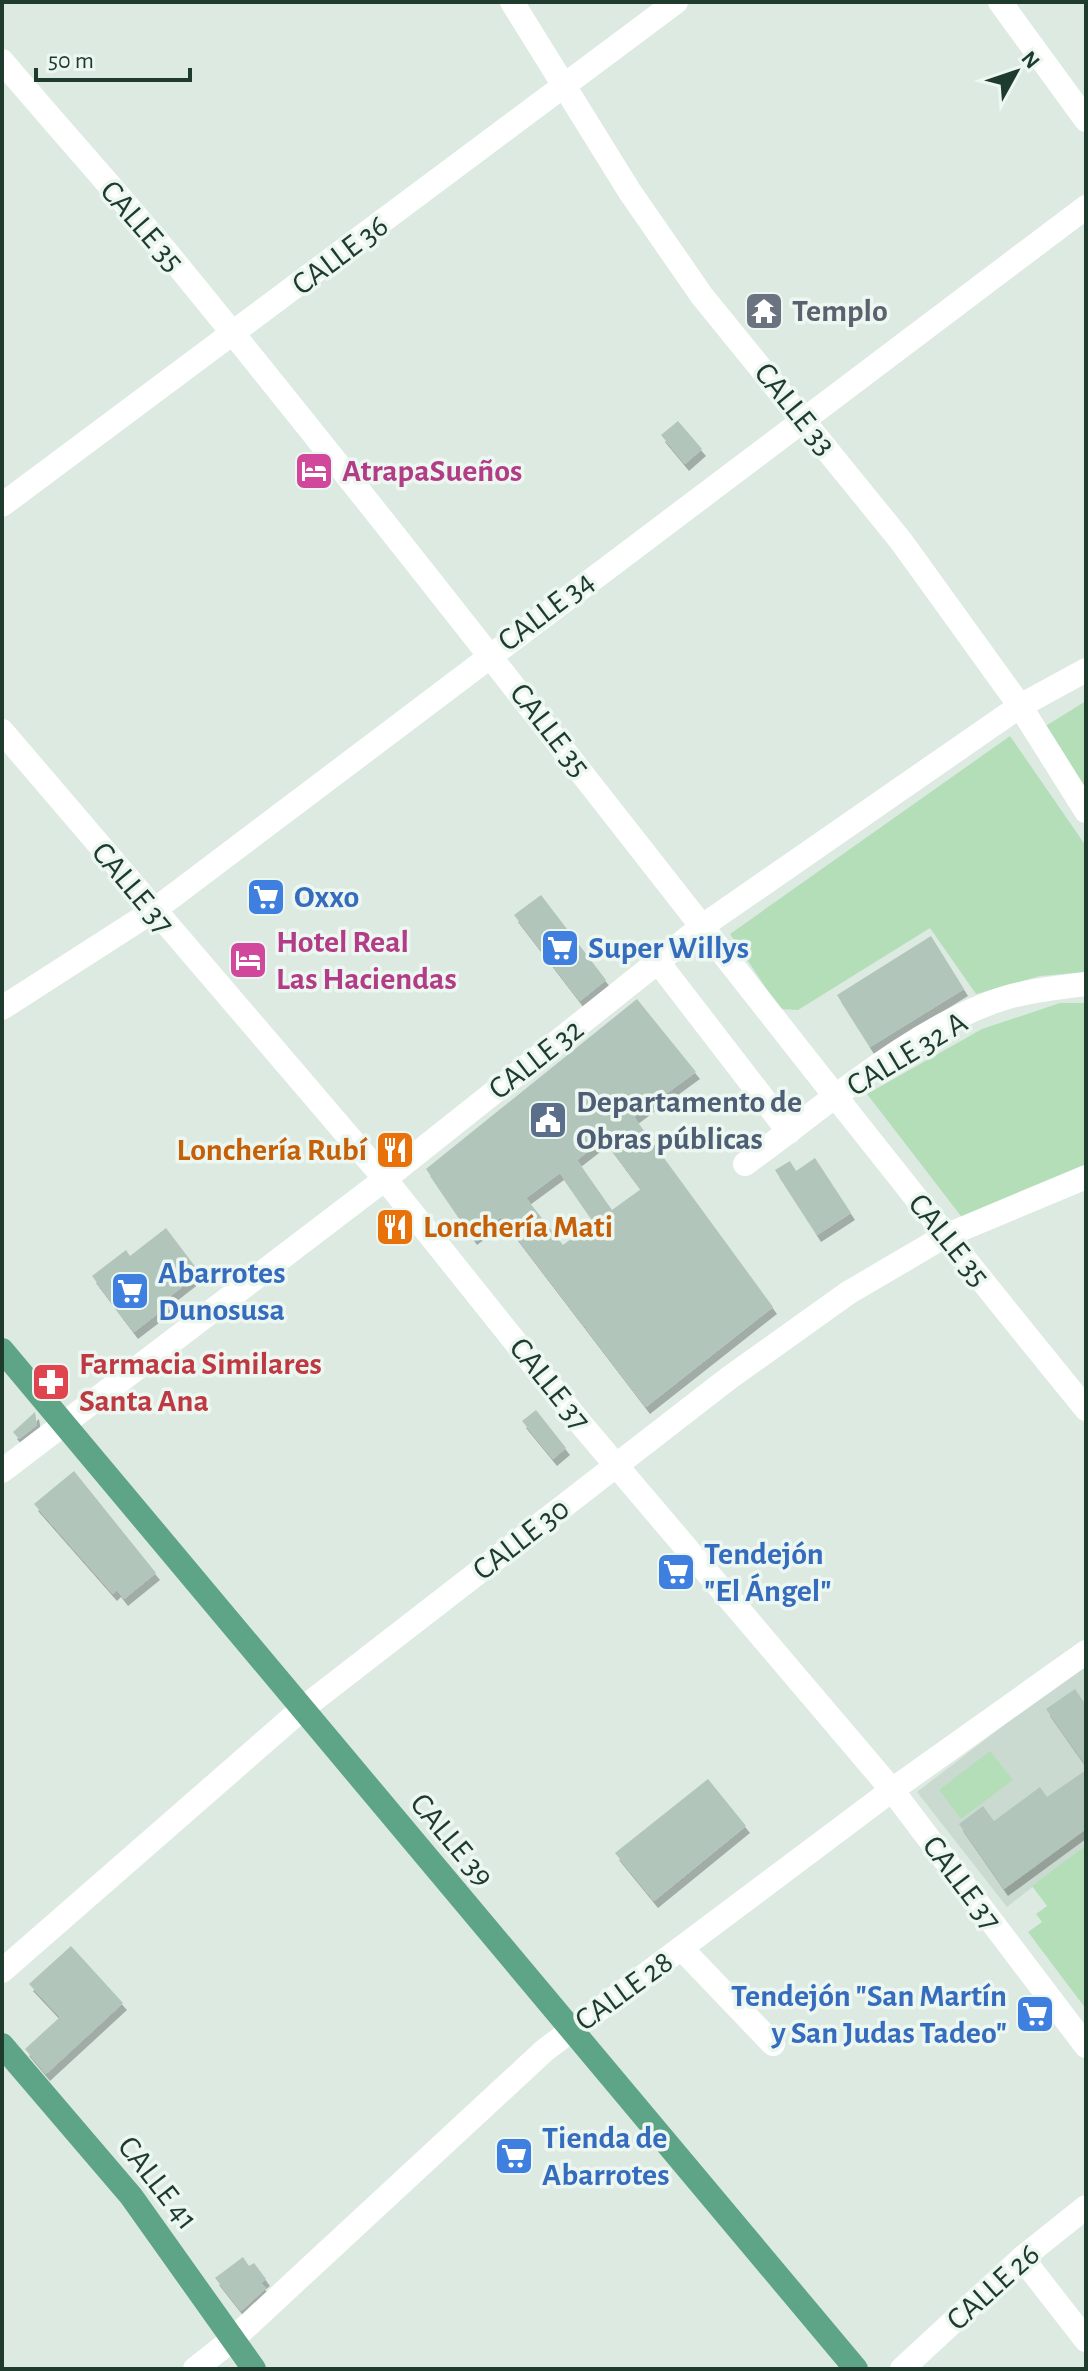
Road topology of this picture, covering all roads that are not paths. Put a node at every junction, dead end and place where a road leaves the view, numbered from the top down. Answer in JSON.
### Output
{"nodes":[{"id":1,"x":512,"y":2,"type":"edge"},
{"id":2,"x":676,"y":2,"type":"edge"},
{"id":3,"x":1000,"y":2,"type":"edge"},
{"id":4,"x":2,"y":61,"type":"edge"},
{"id":5,"x":566,"y":86,"type":"junction"},
{"id":6,"x":1086,"y":120,"type":"edge"},
{"id":7,"x":1086,"y":207,"type":"edge"},
{"id":8,"x":232,"y":335,"type":"junction"},
{"id":9,"x":803,"y":418,"type":"junction"},
{"id":10,"x":2,"y":505,"type":"edge"},
{"id":11,"x":489,"y":654,"type":"junction"},
{"id":12,"x":1086,"y":670,"type":"edge"},
{"id":13,"x":1020,"y":706,"type":"junction"},
{"id":14,"x":2,"y":731,"type":"edge"},
{"id":15,"x":1086,"y":811,"type":"edge"},
{"id":16,"x":153,"y":911,"type":"junction"},
{"id":17,"x":704,"y":925,"type":"junction"},
{"id":18,"x":658,"y":962,"type":"junction"},
{"id":19,"x":1086,"y":984,"type":"edge"},
{"id":20,"x":2,"y":1008,"type":"edge"},
{"id":21,"x":835,"y":1097,"type":"junction"},
{"id":22,"x":789,"y":1132,"type":"junction"},
{"id":23,"x":745,"y":1164,"type":"dead end"},
{"id":24,"x":1086,"y":1177,"type":"edge"},
{"id":25,"x":385,"y":1179,"type":"junction"},
{"id":26,"x":945,"y":1236,"type":"junction"},
{"id":27,"x":2,"y":1350,"type":"edge"},
{"id":28,"x":1086,"y":1409,"type":"edge"},
{"id":29,"x":62,"y":1425,"type":"junction"},
{"id":30,"x":616,"y":1466,"type":"junction"},
{"id":31,"x":2,"y":1471,"type":"edge"},
{"id":32,"x":1086,"y":1652,"type":"edge"},
{"id":33,"x":302,"y":1709,"type":"junction"},
{"id":34,"x":892,"y":1790,"type":"junction"},
{"id":35,"x":682,"y":1949,"type":"junction"},
{"id":36,"x":2,"y":1971,"type":"edge"},
{"id":37,"x":571,"y":2030,"type":"junction"},
{"id":38,"x":773,"y":2044,"type":"dead end"},
{"id":39,"x":2,"y":2045,"type":"edge"},
{"id":40,"x":1086,"y":2046,"type":"edge"},
{"id":41,"x":1086,"y":2207,"type":"edge"},
{"id":42,"x":1022,"y":2258,"type":"junction"},
{"id":43,"x":233,"y":2339,"type":"junction"},
{"id":44,"x":1086,"y":2340,"type":"edge"},
{"id":45,"x":195,"y":2369,"type":"edge"},
{"id":46,"x":254,"y":2369,"type":"edge"},
{"id":47,"x":856,"y":2369,"type":"edge"},
{"id":48,"x":902,"y":2369,"type":"edge"}],
"edges":[{"from":1,"to":5,"type":"street","name":"CALLE 33"},
{"from":2,"to":5,"type":"street","name":"CALLE 36"},
{"from":3,"to":6,"type":"street"},
{"from":4,"to":8,"type":"street","name":"CALLE 35"},
{"from":5,"to":8,"type":"street","name":"CALLE 36"},
{"from":5,"to":9,"type":"street","name":"CALLE 33"},
{"from":7,"to":9,"type":"street","name":"CALLE 34"},
{"from":8,"to":10,"type":"street","name":"CALLE 36"},
{"from":8,"to":11,"type":"street","name":"CALLE 35"},
{"from":9,"to":11,"type":"street","name":"CALLE 34"},
{"from":9,"to":13,"type":"street","name":"CALLE 33"},
{"from":11,"to":16,"type":"street","name":"CALLE 34"},
{"from":11,"to":17,"type":"street","name":"CALLE 35"},
{"from":12,"to":13,"type":"street","name":"CALLE 32"},
{"from":13,"to":15,"type":"street","name":"CALLE 33"},
{"from":13,"to":17,"type":"street","name":"CALLE 32"},
{"from":14,"to":16,"type":"street","name":"CALLE 37"},
{"from":16,"to":20,"type":"street","name":"CALLE 34"},
{"from":16,"to":25,"type":"street","name":"CALLE 37"},
{"from":17,"to":18,"type":"street","name":"CALLE 32"},
{"from":17,"to":21,"type":"street","name":"CALLE 35"},
{"from":18,"to":22,"type":"street"},
{"from":18,"to":25,"type":"street","name":"CALLE 32"},
{"from":19,"to":21,"type":"street","name":"CALLE 32 A"},
{"from":21,"to":22,"type":"street","name":"CALLE 32 A"},
{"from":21,"to":26,"type":"street","name":"CALLE 35"},
{"from":22,"to":23,"type":"street","name":"CALLE 32 A"},
{"from":24,"to":26,"type":"street","name":"CALLE 30"},
{"from":25,"to":29,"type":"street","name":"CALLE 32"},
{"from":25,"to":30,"type":"street","name":"CALLE 37"},
{"from":26,"to":28,"type":"street","name":"CALLE 35"},
{"from":26,"to":30,"type":"street","name":"CALLE 30"},
{"from":27,"to":29,"type":"main road","name":"CALLE 39"},
{"from":29,"to":31,"type":"street","name":"CALLE 32"},
{"from":29,"to":33,"type":"main road","name":"CALLE 39"},
{"from":30,"to":33,"type":"street","name":"CALLE 30"},
{"from":30,"to":34,"type":"street","name":"CALLE 37"},
{"from":32,"to":34,"type":"street","name":"CALLE 28"},
{"from":33,"to":36,"type":"street","name":"CALLE 30"},
{"from":33,"to":37,"type":"main road","name":"CALLE 39"},
{"from":34,"to":35,"type":"street","name":"CALLE 28"},
{"from":34,"to":40,"type":"street","name":"CALLE 37"},
{"from":35,"to":37,"type":"street","name":"CALLE 28"},
{"from":35,"to":38,"type":"street"},
{"from":37,"to":43,"type":"street","name":"CALLE 28"},
{"from":37,"to":47,"type":"main road","name":"CALLE 39"},
{"from":39,"to":43,"type":"main road","name":"CALLE 41"},
{"from":41,"to":42,"type":"street","name":"CALLE 26"},
{"from":42,"to":44,"type":"street"},
{"from":42,"to":48,"type":"street","name":"CALLE 26"},
{"from":43,"to":45,"type":"street","name":"CALLE 28"},
{"from":43,"to":46,"type":"main road","name":"CALLE 41"}]}
